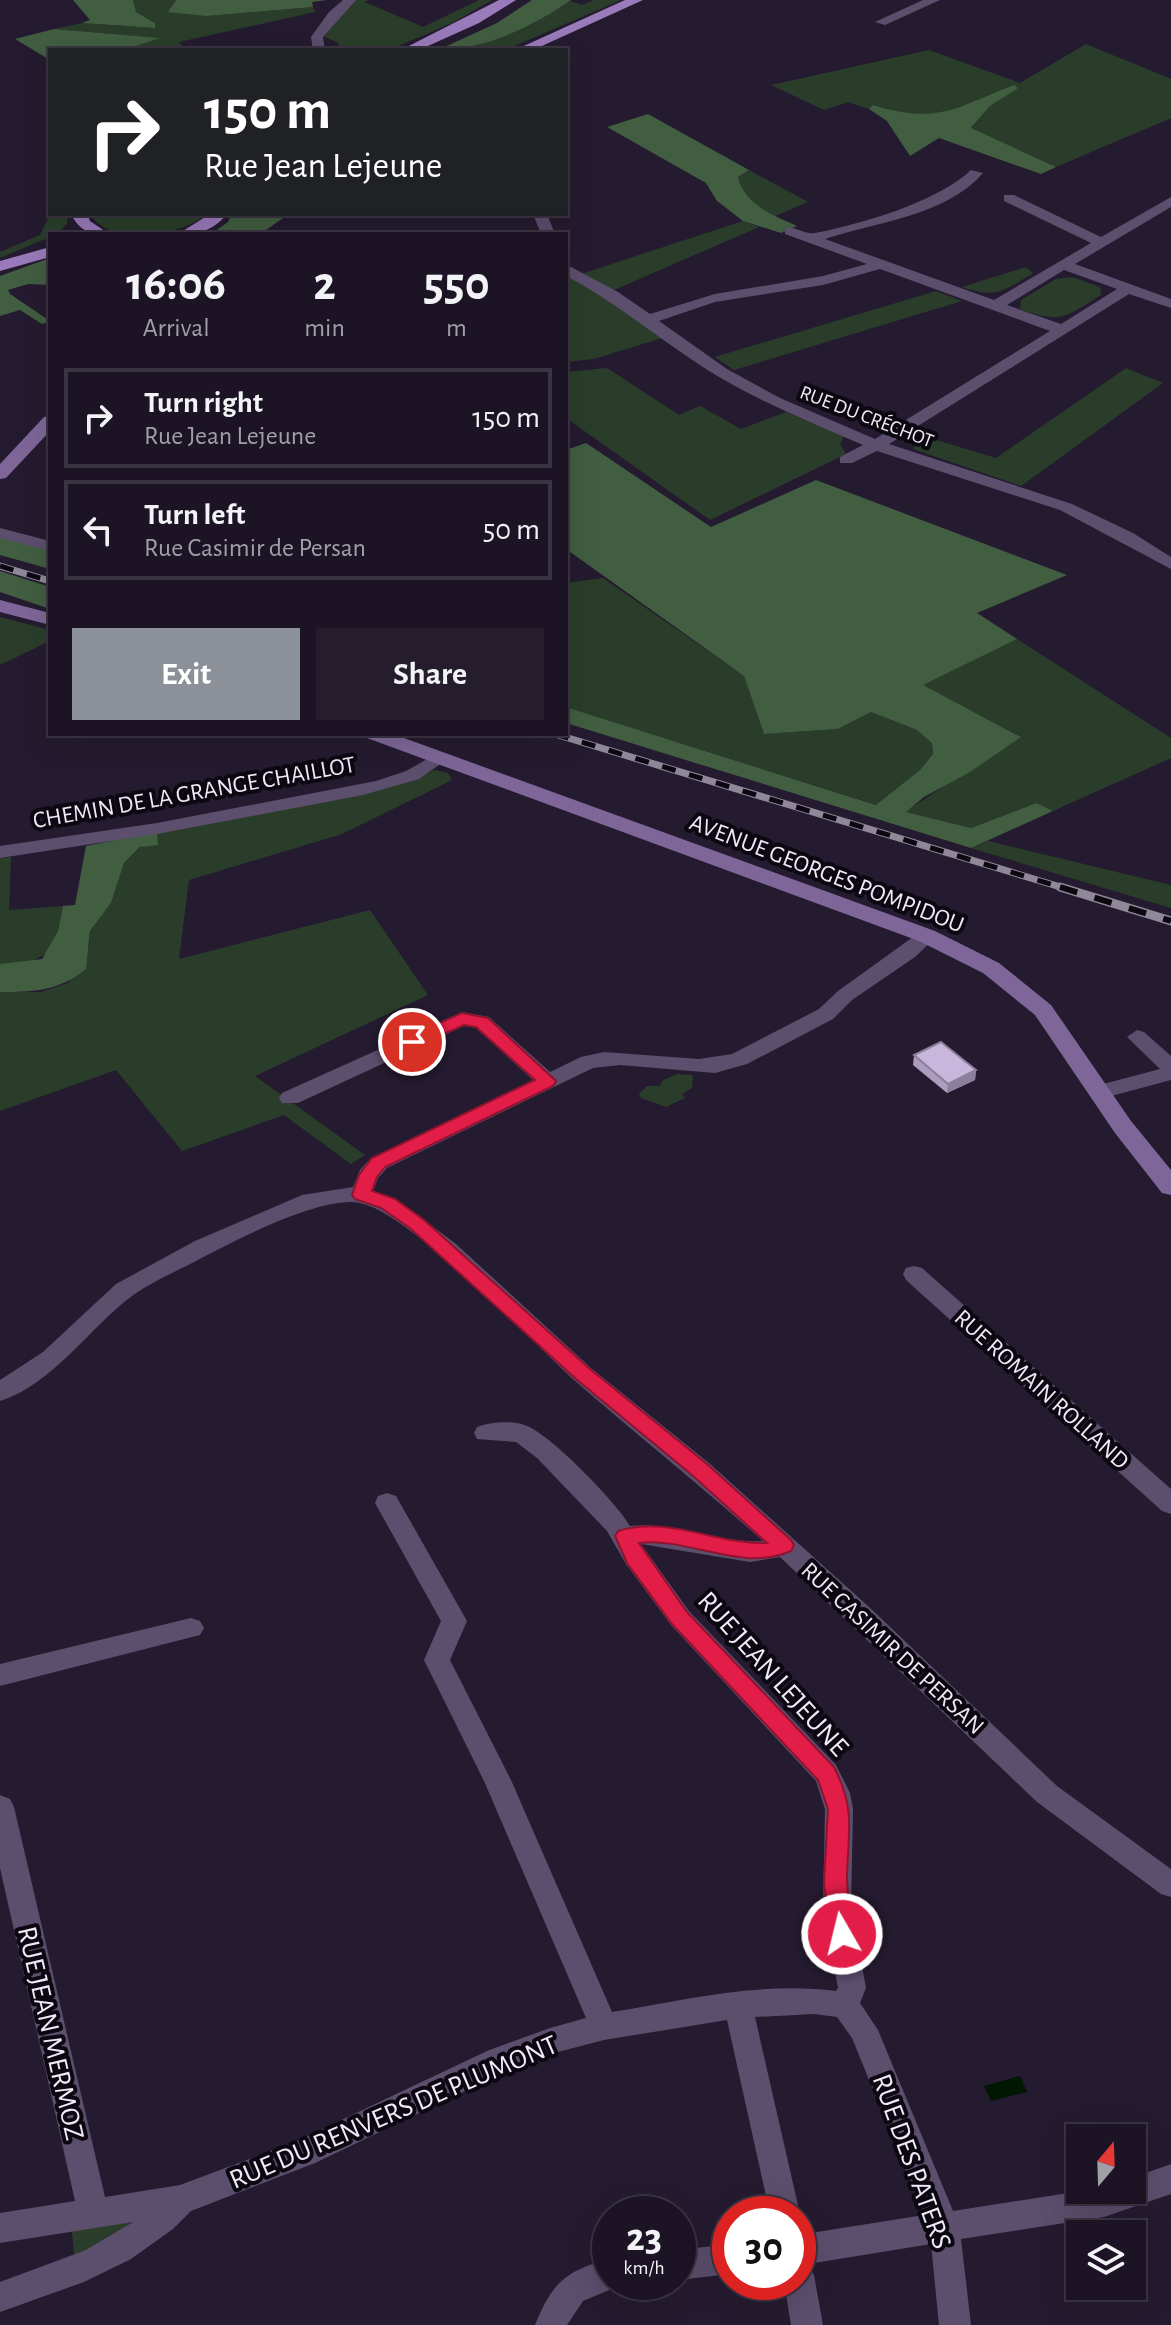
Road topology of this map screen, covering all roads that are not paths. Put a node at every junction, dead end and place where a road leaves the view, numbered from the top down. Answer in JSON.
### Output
{"nodes":[{"id":1,"x":350,"y":0,"type":"edge"},
{"id":2,"x":509,"y":0,"type":"edge"},
{"id":3,"x":636,"y":0,"type":"edge"},
{"id":4,"x":934,"y":0,"type":"edge"},
{"id":5,"x":881,"y":22,"type":"dead end"},
{"id":6,"x":319,"y":48,"type":"edge"},
{"id":7,"x":412,"y":48,"type":"edge"},
{"id":8,"x":527,"y":48,"type":"edge"},
{"id":9,"x":987,"y":186,"type":"dead end"},
{"id":10,"x":1009,"y":198,"type":"dead end"},
{"id":11,"x":1171,"y":201,"type":"edge"},
{"id":12,"x":216,"y":216,"type":"edge"},
{"id":13,"x":76,"y":222,"type":"edge"},
{"id":14,"x":790,"y":231,"type":"dead end"},
{"id":15,"x":97,"y":232,"type":"edge"},
{"id":16,"x":192,"y":232,"type":"edge"},
{"id":17,"x":813,"y":238,"type":"junction"},
{"id":18,"x":1101,"y":242,"type":"junction"},
{"id":19,"x":48,"y":244,"type":"edge"},
{"id":20,"x":48,"y":253,"type":"edge"},
{"id":21,"x":880,"y":263,"type":"junction"},
{"id":22,"x":3,"y":265,"type":"edge"},
{"id":23,"x":1063,"y":265,"type":"junction"},
{"id":24,"x":568,"y":271,"type":"edge"},
{"id":25,"x":1128,"y":288,"type":"junction"},
{"id":26,"x":1171,"y":304,"type":"edge"},
{"id":27,"x":994,"y":306,"type":"junction"},
{"id":28,"x":649,"y":319,"type":"junction"},
{"id":29,"x":1062,"y":330,"type":"junction"},
{"id":30,"x":48,"y":423,"type":"edge"},
{"id":31,"x":876,"y":445,"type":"junction"},
{"id":32,"x":846,"y":460,"type":"dead end"},
{"id":33,"x":0,"y":474,"type":"edge"},
{"id":34,"x":0,"y":533,"type":"edge"},
{"id":35,"x":48,"y":545,"type":"edge"},
{"id":36,"x":1171,"y":564,"type":"edge"},
{"id":37,"x":0,"y":606,"type":"edge"},
{"id":38,"x":48,"y":618,"type":"edge"},
{"id":39,"x":380,"y":736,"type":"edge"},
{"id":40,"x":440,"y":758,"type":"junction"},
{"id":41,"x":0,"y":852,"type":"edge"},
{"id":42,"x":927,"y":936,"type":"junction"},
{"id":43,"x":1137,"y":1037,"type":"dead end"},
{"id":44,"x":1171,"y":1067,"type":"edge"},
{"id":45,"x":1171,"y":1073,"type":"edge"},
{"id":46,"x":547,"y":1081,"type":"junction"},
{"id":47,"x":1100,"y":1092,"type":"junction"},
{"id":48,"x":290,"y":1098,"type":"dead end"},
{"id":49,"x":1171,"y":1187,"type":"edge"},
{"id":50,"x":361,"y":1195,"type":"junction"},
{"id":51,"x":914,"y":1274,"type":"dead end"},
{"id":52,"x":0,"y":1392,"type":"edge"},
{"id":53,"x":486,"y":1433,"type":"dead end"},
{"id":54,"x":387,"y":1503,"type":"dead end"},
{"id":55,"x":1171,"y":1504,"type":"edge"},
{"id":56,"x":626,"y":1536,"type":"junction"},
{"id":57,"x":784,"y":1545,"type":"junction"},
{"id":58,"x":191,"y":1628,"type":"dead end"},
{"id":59,"x":0,"y":1675,"type":"edge"},
{"id":60,"x":0,"y":1807,"type":"edge"},
{"id":61,"x":1171,"y":1885,"type":"edge"},
{"id":62,"x":738,"y":2005,"type":"junction"},
{"id":63,"x":845,"y":2005,"type":"junction"},
{"id":64,"x":604,"y":2027,"type":"junction"},
{"id":65,"x":1171,"y":2179,"type":"edge"},
{"id":66,"x":781,"y":2196,"type":"edge"},
{"id":67,"x":180,"y":2200,"type":"junction"},
{"id":68,"x":93,"y":2212,"type":"junction"},
{"id":69,"x":942,"y":2226,"type":"junction"},
{"id":70,"x":0,"y":2228,"type":"edge"},
{"id":71,"x":816,"y":2247,"type":"edge"},
{"id":72,"x":592,"y":2280,"type":"edge"},
{"id":73,"x":0,"y":2297,"type":"edge"},
{"id":74,"x":802,"y":2300,"type":"edge"},
{"id":75,"x":551,"y":2325,"type":"edge"},
{"id":76,"x":807,"y":2325,"type":"edge"},
{"id":77,"x":955,"y":2325,"type":"edge"}],
"edges":[{"from":1,"to":6,"type":"street"},
{"from":2,"to":7,"type":"main road"},
{"from":3,"to":8,"type":"main road"},
{"from":4,"to":5,"type":"street"},
{"from":9,"to":17,"type":"street"},
{"from":10,"to":18,"type":"street"},
{"from":11,"to":18,"type":"street"},
{"from":12,"to":16,"type":"main road"},
{"from":13,"to":15,"type":"main road"},
{"from":14,"to":17,"type":"street"},
{"from":17,"to":21,"type":"street"},
{"from":18,"to":23,"type":"street"},
{"from":19,"to":22,"type":"main road"},
{"from":20,"to":22,"type":"main road"},
{"from":21,"to":27,"type":"street"},
{"from":21,"to":28,"type":"street"},
{"from":23,"to":25,"type":"street"},
{"from":23,"to":27,"type":"street"},
{"from":24,"to":28,"type":"street","name":"RUE DU CRÉCHOT"},
{"from":25,"to":26,"type":"street"},
{"from":25,"to":29,"type":"street"},
{"from":27,"to":29,"type":"street"},
{"from":28,"to":31,"type":"street","name":"RUE DU CRÉCHOT"},
{"from":29,"to":31,"type":"street"},
{"from":30,"to":33,"type":"main road"},
{"from":31,"to":32,"type":"street"},
{"from":31,"to":36,"type":"street","name":"RUE DU CRÉCHOT"},
{"from":34,"to":35,"type":"street"},
{"from":37,"to":38,"type":"main road"},
{"from":39,"to":40,"type":"main road","name":"AVENUE GEORGES POMPIDOU"},
{"from":40,"to":41,"type":"street","name":"CHEMIN DE LA GRANGE CHAILLOT"},
{"from":40,"to":42,"type":"main road","name":"AVENUE GEORGES POMPIDOU"},
{"from":42,"to":46,"type":"street"},
{"from":42,"to":47,"type":"main road","name":"AVENUE GEORGES POMPIDOU"},
{"from":43,"to":44,"type":"street"},
{"from":45,"to":47,"type":"street"},
{"from":46,"to":48,"type":"street"},
{"from":46,"to":50,"type":"street"},
{"from":47,"to":49,"type":"main road","name":"AVENUE GEORGES POMPIDOU"},
{"from":50,"to":52,"type":"street"},
{"from":50,"to":57,"type":"street","name":"RUE CASIMIR DE PERSAN"},
{"from":51,"to":55,"type":"street","name":"RUE ROMAIN ROLLAND"},
{"from":53,"to":56,"type":"street","name":"RUE JEAN LEJEUNE"},
{"from":54,"to":64,"type":"street"},
{"from":56,"to":57,"type":"street"},
{"from":56,"to":63,"type":"street","name":"RUE JEAN LEJEUNE"},
{"from":57,"to":61,"type":"street","name":"RUE CASIMIR DE PERSAN"},
{"from":58,"to":59,"type":"street"},
{"from":60,"to":68,"type":"street","name":"RUE JEAN MERMOZ"},
{"from":62,"to":63,"type":"street","name":"RUE DU RENVERS DE PLUMONT"},
{"from":62,"to":64,"type":"street","name":"RUE DU RENVERS DE PLUMONT"},
{"from":62,"to":66,"type":"street"},
{"from":63,"to":69,"type":"street","name":"RUE DES PATERS"},
{"from":64,"to":67,"type":"street","name":"RUE DU RENVERS DE PLUMONT"},
{"from":65,"to":69,"type":"street"},
{"from":67,"to":68,"type":"street","name":"RUE DU RENVERS DE PLUMONT"},
{"from":67,"to":73,"type":"street","name":"RUE DU RENVERS DE PLUMONT"},
{"from":68,"to":70,"type":"street","name":"RUE DU RENVERS DE PLUMONT"},
{"from":69,"to":71,"type":"street"},
{"from":69,"to":77,"type":"street","name":"RUE DES PATERS"},
{"from":72,"to":75,"type":"street"},
{"from":74,"to":76,"type":"street"}]}
